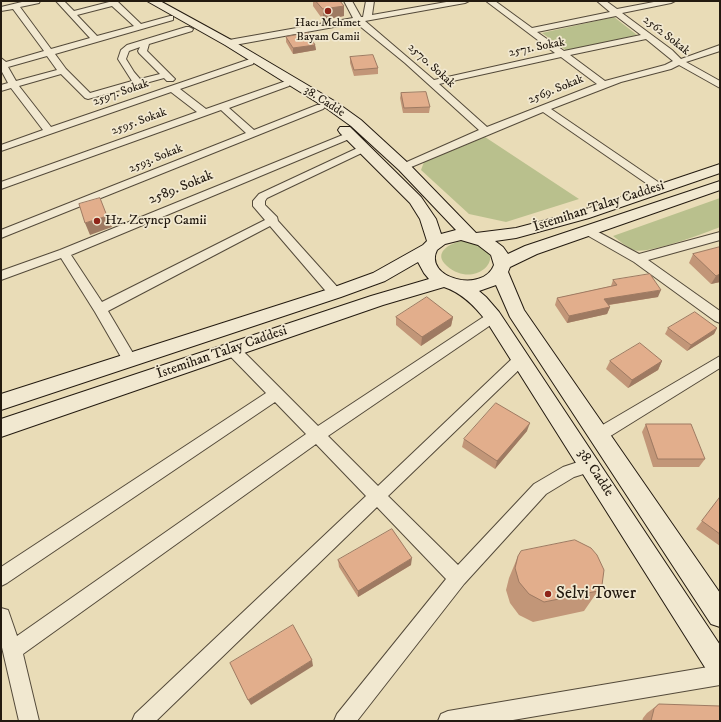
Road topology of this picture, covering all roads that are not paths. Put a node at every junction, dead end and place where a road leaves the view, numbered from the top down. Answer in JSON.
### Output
{"nodes":[{"id":1,"x":36,"y":1,"type":"edge"},
{"id":2,"x":60,"y":1,"type":"edge"},
{"id":3,"x":348,"y":1,"type":"edge"},
{"id":4,"x":370,"y":1,"type":"edge"},
{"id":5,"x":400,"y":1,"type":"edge"},
{"id":6,"x":460,"y":1,"type":"edge"},
{"id":7,"x":490,"y":1,"type":"edge"},
{"id":8,"x":601,"y":1,"type":"edge"},
{"id":9,"x":671,"y":1,"type":"edge"},
{"id":10,"x":148,"y":2,"type":"edge"},
{"id":11,"x":15,"y":6,"type":"junction"},
{"id":12,"x":1,"y":9,"type":"edge"},
{"id":13,"x":400,"y":12,"type":"junction"},
{"id":14,"x":616,"y":12,"type":"junction"},
{"id":15,"x":72,"y":14,"type":"junction"},
{"id":16,"x":170,"y":18,"type":"junction"},
{"id":17,"x":363,"y":19,"type":"junction"},
{"id":18,"x":140,"y":27,"type":"junction"},
{"id":19,"x":189,"y":29,"type":"junction"},
{"id":20,"x":530,"y":31,"type":"junction"},
{"id":21,"x":647,"y":36,"type":"junction"},
{"id":22,"x":96,"y":40,"type":"junction"},
{"id":23,"x":146,"y":42,"type":"junction"},
{"id":24,"x":229,"y":43,"type":"junction"},
{"id":25,"x":720,"y":48,"type":"edge"},
{"id":26,"x":50,"y":53,"type":"junction"},
{"id":27,"x":563,"y":55,"type":"junction"},
{"id":28,"x":250,"y":62,"type":"junction"},
{"id":29,"x":679,"y":62,"type":"junction"},
{"id":30,"x":2,"y":64,"type":"edge"},
{"id":31,"x":63,"y":71,"type":"junction"},
{"id":32,"x":166,"y":75,"type":"junction"},
{"id":33,"x":138,"y":82,"type":"junction"},
{"id":34,"x":431,"y":83,"type":"junction"},
{"id":35,"x":286,"y":84,"type":"junction"},
{"id":36,"x":13,"y":85,"type":"junction"},
{"id":37,"x":604,"y":85,"type":"junction"},
{"id":38,"x":720,"y":85,"type":"edge"},
{"id":39,"x":1,"y":88,"type":"edge"},
{"id":40,"x":175,"y":88,"type":"junction"},
{"id":41,"x":222,"y":106,"type":"junction"},
{"id":42,"x":320,"y":107,"type":"junction"},
{"id":43,"x":545,"y":109,"type":"junction"},
{"id":44,"x":203,"y":112,"type":"junction"},
{"id":45,"x":50,"y":132,"type":"junction"},
{"id":46,"x":486,"y":132,"type":"junction"},
{"id":47,"x":253,"y":134,"type":"junction"},
{"id":48,"x":350,"y":135,"type":"junction"},
{"id":49,"x":1,"y":148,"type":"edge"},
{"id":50,"x":364,"y":148,"type":"junction"},
{"id":51,"x":404,"y":167,"type":"junction"},
{"id":52,"x":720,"y":168,"type":"edge"},
{"id":53,"x":720,"y":185,"type":"edge"},
{"id":54,"x":1,"y":186,"type":"edge"},
{"id":55,"x":660,"y":188,"type":"junction"},
{"id":56,"x":273,"y":220,"type":"junction"},
{"id":57,"x":588,"y":231,"type":"junction"},
{"id":58,"x":1,"y":234,"type":"edge"},
{"id":59,"x":720,"y":236,"type":"edge"},
{"id":60,"x":473,"y":237,"type":"junction"},
{"id":61,"x":432,"y":246,"type":"junction"},
{"id":62,"x":64,"y":253,"type":"junction"},
{"id":63,"x":638,"y":259,"type":"junction"},
{"id":64,"x":501,"y":268,"type":"junction"},
{"id":65,"x":1,"y":276,"type":"edge"},
{"id":66,"x":452,"y":283,"type":"junction"},
{"id":67,"x":335,"y":293,"type":"junction"},
{"id":68,"x":100,"y":309,"type":"junction"},
{"id":69,"x":493,"y":317,"type":"junction"},
{"id":70,"x":720,"y":318,"type":"edge"},
{"id":71,"x":233,"y":350,"type":"junction"},
{"id":72,"x":521,"y":359,"type":"junction"},
{"id":73,"x":130,"y":360,"type":"junction"},
{"id":74,"x":720,"y":361,"type":"edge"},
{"id":75,"x":276,"y":394,"type":"junction"},
{"id":76,"x":1,"y":402,"type":"edge"},
{"id":77,"x":1,"y":428,"type":"edge"},
{"id":78,"x":317,"y":435,"type":"junction"},
{"id":79,"x":598,"y":435,"type":"junction"},
{"id":80,"x":590,"y":465,"type":"junction"},
{"id":81,"x":378,"y":496,"type":"junction"},
{"id":82,"x":1,"y":577,"type":"edge"},
{"id":83,"x":458,"y":578,"type":"junction"},
{"id":84,"x":720,"y":615,"type":"edge"},
{"id":85,"x":1,"y":617,"type":"edge"},
{"id":86,"x":13,"y":650,"type":"junction"},
{"id":87,"x":720,"y":668,"type":"edge"},
{"id":88,"x":720,"y":675,"type":"edge"},
{"id":89,"x":29,"y":721,"type":"edge"},
{"id":90,"x":142,"y":721,"type":"edge"},
{"id":91,"x":344,"y":721,"type":"edge"},
{"id":92,"x":448,"y":721,"type":"edge"}],
"edges":[{"from":1,"to":11,"type":"street"},
{"from":2,"to":15,"type":"street"},
{"from":3,"to":17,"type":"street"},
{"from":4,"to":17,"type":"street"},
{"from":5,"to":13,"type":"street"},
{"from":6,"to":13,"type":"street"},
{"from":7,"to":20,"type":"street"},
{"from":8,"to":14,"type":"street","name":"2562 Sokak"},
{"from":9,"to":14,"type":"street"},
{"from":10,"to":16,"type":"street","name":"38. Cadde"},
{"from":10,"to":24,"type":"street","name":"38. Cadde"},
{"from":11,"to":12,"type":"street"},
{"from":11,"to":26,"type":"street"},
{"from":13,"to":17,"type":"street"},
{"from":14,"to":20,"type":"street"},
{"from":14,"to":21,"type":"street","name":"2562 Sokak"},
{"from":15,"to":18,"type":"street"},
{"from":15,"to":22,"type":"street"},
{"from":16,"to":18,"type":"street"},
{"from":16,"to":19,"type":"street","name":"38. Cadde"},
{"from":17,"to":24,"type":"street"},
{"from":17,"to":34,"type":"street","name":"2570. Sokak"},
{"from":18,"to":22,"type":"street"},
{"from":19,"to":23,"type":"street"},
{"from":19,"to":28,"type":"street","name":"38. Cadde"},
{"from":20,"to":27,"type":"street"},
{"from":21,"to":27,"type":"street","name":"2571. Sokak"},
{"from":21,"to":29,"type":"street","name":"2562 Sokak"},
{"from":22,"to":26,"type":"street"},
{"from":23,"to":32,"type":"street"},
{"from":23,"to":33,"type":"street"},
{"from":24,"to":51,"type":"street","name":"38. Cadde"},
{"from":25,"to":29,"type":"street","name":"2569. Sokak"},
{"from":26,"to":30,"type":"street"},
{"from":26,"to":31,"type":"street"},
{"from":27,"to":34,"type":"street","name":"2571. Sokak"},
{"from":27,"to":37,"type":"street"},
{"from":28,"to":35,"type":"street","name":"38. Cadde"},
{"from":28,"to":40,"type":"street","name":"2597. Sokak"},
{"from":29,"to":37,"type":"street","name":"2569. Sokak"},
{"from":29,"to":38,"type":"street","name":"2562 Sokak"},
{"from":30,"to":36,"type":"street"},
{"from":31,"to":33,"type":"street"},
{"from":31,"to":36,"type":"street"},
{"from":32,"to":33,"type":"street"},
{"from":32,"to":40,"type":"street"},
{"from":34,"to":46,"type":"street","name":"2570. Sokak"},
{"from":35,"to":41,"type":"street","name":"2595. Sokak"},
{"from":35,"to":42,"type":"street","name":"38. Cadde"},
{"from":36,"to":39,"type":"street"},
{"from":36,"to":45,"type":"street"},
{"from":37,"to":43,"type":"street","name":"2569. Sokak"},
{"from":40,"to":44,"type":"street"},
{"from":40,"to":45,"type":"street","name":"2597. Sokak"},
{"from":41,"to":44,"type":"street","name":"2595. Sokak"},
{"from":41,"to":47,"type":"street"},
{"from":42,"to":47,"type":"street","name":"2593. Sokak"},
{"from":42,"to":48,"type":"street","name":"38. Cadde"},
{"from":43,"to":46,"type":"street","name":"2569. Sokak"},
{"from":43,"to":55,"type":"street"},
{"from":44,"to":54,"type":"street","name":"2595. Sokak"},
{"from":45,"to":49,"type":"street","name":"2597. Sokak"},
{"from":46,"to":51,"type":"street","name":"2569. Sokak"},
{"from":47,"to":58,"type":"street","name":"2593. Sokak"},
{"from":48,"to":50,"type":"street","name":"38. Cadde"},
{"from":48,"to":62,"type":"street","name":"2589. Sokak"},
{"from":50,"to":56,"type":"street"},
{"from":50,"to":61,"type":"street","name":"38. Cadde"},
{"from":51,"to":60,"type":"street","name":"38. Cadde"},
{"from":52,"to":55,"type":"street","name":"İstemihan Talay Caddesi"},
{"from":53,"to":57,"type":"street","name":"İstemihan Talay Caddesi"},
{"from":55,"to":60,"type":"street","name":"İstemihan Talay Caddesi"},
{"from":56,"to":67,"type":"street"},
{"from":56,"to":68,"type":"street"},
{"from":57,"to":63,"type":"street"},
{"from":57,"to":64,"type":"street","name":"İstemihan Talay Caddesi"},
{"from":59,"to":63,"type":"street"},
{"from":60,"to":61,"type":"street"},
{"from":60,"to":64,"type":"street"},
{"from":61,"to":66,"type":"street"},
{"from":61,"to":67,"type":"street","name":"İstemihan Talay Caddesi"},
{"from":62,"to":65,"type":"street","name":"2589. Sokak"},
{"from":62,"to":68,"type":"street"},
{"from":63,"to":70,"type":"street"},
{"from":64,"to":66,"type":"street"},
{"from":64,"to":79,"type":"street","name":"38. Cadde"},
{"from":66,"to":69,"type":"street","name":"38. Cadde"},
{"from":66,"to":71,"type":"street","name":"İstemihan Talay Caddesi"},
{"from":67,"to":73,"type":"street","name":"İstemihan Talay Caddesi"},
{"from":68,"to":73,"type":"street"},
{"from":69,"to":72,"type":"street","name":"38. Cadde"},
{"from":69,"to":78,"type":"street"},
{"from":71,"to":75,"type":"street"},
{"from":71,"to":77,"type":"street","name":"İstemihan Talay Caddesi"},
{"from":72,"to":80,"type":"street","name":"38. Cadde"},
{"from":72,"to":81,"type":"street"},
{"from":73,"to":76,"type":"street","name":"İstemihan Talay Caddesi"},
{"from":74,"to":79,"type":"street"},
{"from":75,"to":78,"type":"street"},
{"from":75,"to":82,"type":"street"},
{"from":78,"to":81,"type":"street"},
{"from":78,"to":86,"type":"street"},
{"from":79,"to":84,"type":"street","name":"38. Cadde"},
{"from":80,"to":83,"type":"street"},
{"from":80,"to":87,"type":"street","name":"38. Cadde"},
{"from":81,"to":83,"type":"street"},
{"from":81,"to":90,"type":"street"},
{"from":83,"to":91,"type":"street"},
{"from":85,"to":86,"type":"street"},
{"from":86,"to":89,"type":"street"},
{"from":88,"to":92,"type":"street"}]}
